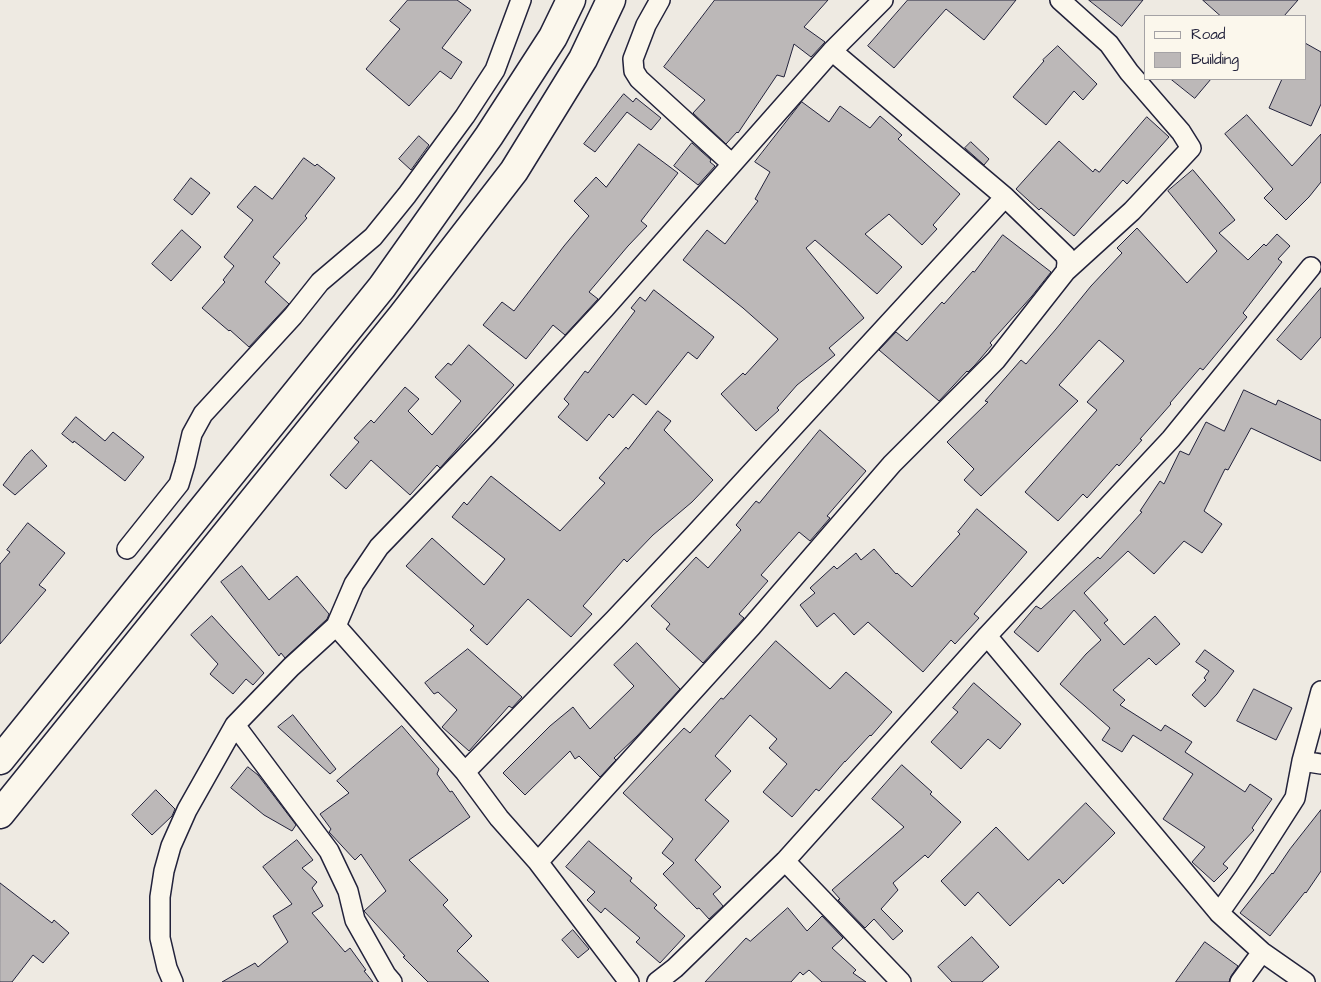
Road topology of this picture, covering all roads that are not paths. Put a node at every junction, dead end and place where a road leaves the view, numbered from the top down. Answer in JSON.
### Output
{"nodes":[{"id":1,"x":521,"y":0,"type":"edge"},
{"id":2,"x":572,"y":0,"type":"edge"},
{"id":3,"x":610,"y":0,"type":"edge"},
{"id":4,"x":660,"y":0,"type":"edge"},
{"id":5,"x":884,"y":0,"type":"edge"},
{"id":6,"x":1060,"y":0,"type":"edge"},
{"id":7,"x":832,"y":51,"type":"junction"},
{"id":8,"x":732,"y":164,"type":"junction"},
{"id":9,"x":1005,"y":197,"type":"junction"},
{"id":10,"x":1311,"y":267,"type":"dead end"},
{"id":11,"x":1066,"y":271,"type":"junction"},
{"id":12,"x":127,"y":549,"type":"dead end"},
{"id":13,"x":336,"y":626,"type":"junction"},
{"id":14,"x":987,"y":636,"type":"junction"},
{"id":15,"x":1321,"y":691,"type":"edge"},
{"id":16,"x":234,"y":725,"type":"junction"},
{"id":17,"x":0,"y":760,"type":"edge"},
{"id":18,"x":1302,"y":761,"type":"junction"},
{"id":19,"x":1321,"y":764,"type":"edge"},
{"id":20,"x":465,"y":772,"type":"junction"},
{"id":21,"x":0,"y":814,"type":"edge"},
{"id":22,"x":786,"y":861,"type":"junction"},
{"id":23,"x":538,"y":862,"type":"junction"},
{"id":24,"x":1218,"y":913,"type":"junction"},
{"id":25,"x":1262,"y":952,"type":"junction"},
{"id":26,"x":173,"y":982,"type":"edge"},
{"id":27,"x":392,"y":982,"type":"edge"},
{"id":28,"x":629,"y":982,"type":"edge"},
{"id":29,"x":657,"y":982,"type":"edge"},
{"id":30,"x":901,"y":982,"type":"edge"},
{"id":31,"x":1240,"y":982,"type":"edge"},
{"id":32,"x":1305,"y":982,"type":"edge"}],
"edges":[{"from":1,"to":12,"type":"street"},
{"from":2,"to":17,"type":"highway"},
{"from":3,"to":21,"type":"highway"},
{"from":4,"to":8,"type":"street"},
{"from":5,"to":7,"type":"street"},
{"from":6,"to":11,"type":"street"},
{"from":7,"to":8,"type":"street"},
{"from":7,"to":9,"type":"street"},
{"from":8,"to":13,"type":"street"},
{"from":9,"to":11,"type":"street"},
{"from":9,"to":20,"type":"street"},
{"from":10,"to":14,"type":"street"},
{"from":11,"to":23,"type":"street"},
{"from":13,"to":16,"type":"street"},
{"from":13,"to":20,"type":"street"},
{"from":14,"to":22,"type":"street"},
{"from":14,"to":24,"type":"street"},
{"from":15,"to":18,"type":"street"},
{"from":16,"to":26,"type":"street"},
{"from":16,"to":27,"type":"street"},
{"from":18,"to":19,"type":"street"},
{"from":18,"to":24,"type":"street"},
{"from":20,"to":23,"type":"street"},
{"from":22,"to":29,"type":"street"},
{"from":22,"to":30,"type":"street"},
{"from":23,"to":28,"type":"street"},
{"from":24,"to":25,"type":"street"},
{"from":25,"to":31,"type":"street"},
{"from":25,"to":32,"type":"street"}]}
